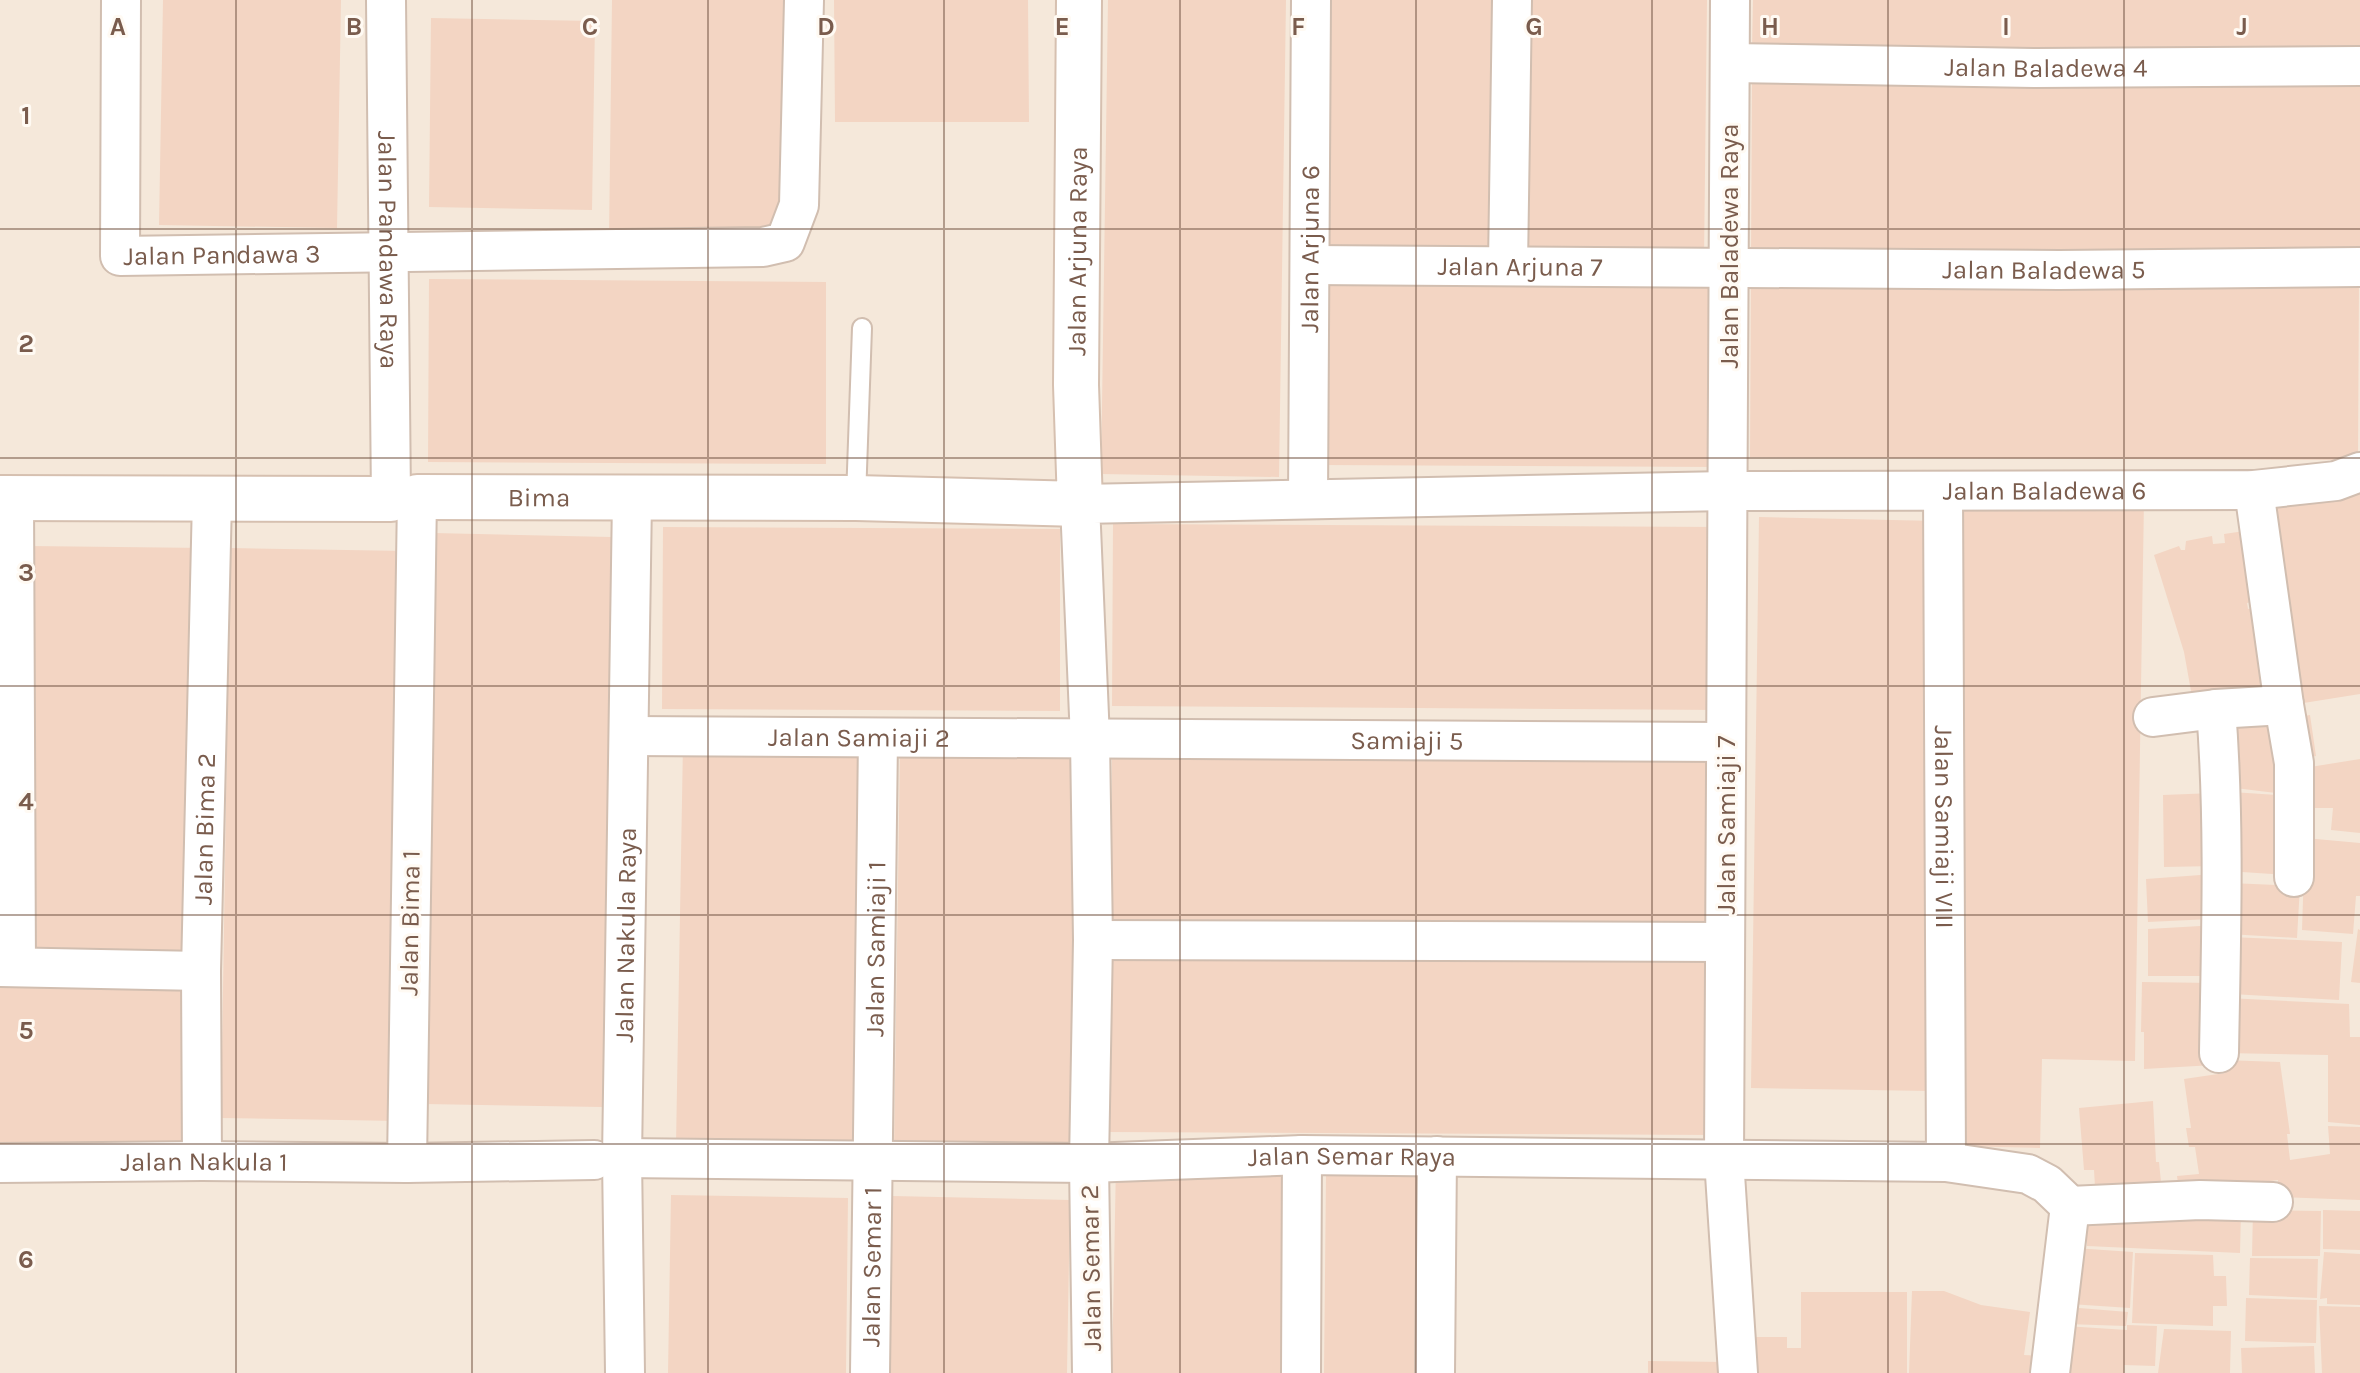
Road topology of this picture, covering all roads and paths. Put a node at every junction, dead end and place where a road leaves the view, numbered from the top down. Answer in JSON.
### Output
{"nodes":[{"id":1,"x":121,"y":0,"type":"edge"},
{"id":2,"x":386,"y":0,"type":"edge"},
{"id":3,"x":804,"y":0,"type":"edge"},
{"id":4,"x":1079,"y":0,"type":"edge"},
{"id":5,"x":1311,"y":0,"type":"edge"},
{"id":6,"x":1512,"y":0,"type":"edge"},
{"id":7,"x":1730,"y":0,"type":"edge"},
{"id":8,"x":1730,"y":63,"type":"junction"},
{"id":9,"x":2360,"y":66,"type":"edge"},
{"id":10,"x":389,"y":254,"type":"junction"},
{"id":11,"x":1310,"y":265,"type":"junction"},
{"id":12,"x":1508,"y":265,"type":"junction"},
{"id":13,"x":1729,"y":266,"type":"junction"},
{"id":14,"x":2360,"y":267,"type":"edge"},
{"id":15,"x":862,"y":328,"type":"dead end"},
{"id":16,"x":2360,"y":472,"type":"edge"},
{"id":17,"x":2254,"y":490,"type":"junction"},
{"id":18,"x":1727,"y":491,"type":"junction"},
{"id":19,"x":1943,"y":491,"type":"junction"},
{"id":20,"x":7,"y":498,"type":"edge"},
{"id":21,"x":404,"y":498,"type":"junction"},
{"id":22,"x":856,"y":498,"type":"junction"},
{"id":23,"x":212,"y":499,"type":"junction"},
{"id":24,"x":632,"y":499,"type":"junction"},
{"id":25,"x":1308,"y":499,"type":"junction"},
{"id":26,"x":1080,"y":504,"type":"junction"},
{"id":27,"x":2284,"y":705,"type":"junction"},
{"id":28,"x":2216,"y":709,"type":"junction"},
{"id":29,"x":2153,"y":717,"type":"dead end"},
{"id":30,"x":629,"y":736,"type":"junction"},
{"id":31,"x":878,"y":738,"type":"junction"},
{"id":32,"x":1090,"y":739,"type":"junction"},
{"id":33,"x":1726,"y":742,"type":"junction"},
{"id":34,"x":2294,"y":877,"type":"dead end"},
{"id":35,"x":1093,"y":940,"type":"junction"},
{"id":36,"x":1725,"y":942,"type":"junction"},
{"id":37,"x":8,"y":967,"type":"edge"},
{"id":38,"x":201,"y":971,"type":"junction"},
{"id":39,"x":2219,"y":1053,"type":"dead end"},
{"id":40,"x":1302,"y":1155,"type":"junction"},
{"id":41,"x":1437,"y":1156,"type":"junction"},
{"id":42,"x":608,"y":1159,"type":"junction"},
{"id":43,"x":1724,"y":1159,"type":"junction"},
{"id":44,"x":202,"y":1161,"type":"junction"},
{"id":45,"x":871,"y":1161,"type":"junction"},
{"id":46,"x":1946,"y":1162,"type":"junction"},
{"id":47,"x":0,"y":1163,"type":"edge"},
{"id":48,"x":407,"y":1163,"type":"junction"},
{"id":49,"x":1089,"y":1163,"type":"junction"},
{"id":50,"x":2273,"y":1202,"type":"dead end"},
{"id":51,"x":2070,"y":1206,"type":"junction"},
{"id":52,"x":625,"y":1373,"type":"edge"},
{"id":53,"x":870,"y":1373,"type":"edge"},
{"id":54,"x":1092,"y":1373,"type":"edge"},
{"id":55,"x":1301,"y":1373,"type":"edge"},
{"id":56,"x":1435,"y":1373,"type":"edge"},
{"id":57,"x":1738,"y":1373,"type":"edge"},
{"id":58,"x":2050,"y":1373,"type":"edge"}],
"edges":[{"from":1,"to":10,"type":"street","name":"Jalan Pandawa 3"},
{"from":2,"to":10,"type":"street","name":"Jalan Pandawa Raya"},
{"from":3,"to":10,"type":"street"},
{"from":4,"to":26,"type":"street","name":"Jalan Arjuna Raya"},
{"from":5,"to":11,"type":"street","name":"Jalan Arjuna 6"},
{"from":6,"to":12,"type":"street"},
{"from":7,"to":8,"type":"street","name":"Jalan Baladewa Raya"},
{"from":8,"to":9,"type":"street","name":"Jalan Baladewa 4"},
{"from":8,"to":13,"type":"street","name":"Jalan Baladewa Raya"},
{"from":10,"to":21,"type":"street","name":"Jalan Pandawa Raya"},
{"from":11,"to":12,"type":"street","name":"Jalan Arjuna 7"},
{"from":11,"to":25,"type":"street","name":"Jalan Arjuna 6"},
{"from":12,"to":13,"type":"street","name":"Jalan Arjuna 7"},
{"from":13,"to":14,"type":"street","name":"Jalan Baladewa 5"},
{"from":13,"to":18,"type":"street","name":"Jalan Baladewa Raya"},
{"from":15,"to":22,"type":"lane"},
{"from":16,"to":17,"type":"street","name":"Jalan Baladewa 6"},
{"from":17,"to":19,"type":"street","name":"Jalan Baladewa 6"},
{"from":17,"to":27,"type":"street"},
{"from":18,"to":19,"type":"street","name":"Jalan Baladewa 6"},
{"from":18,"to":25,"type":"street","name":"Jalan Baladewa 6"},
{"from":18,"to":33,"type":"street","name":"Jalan Samiaji 7"},
{"from":19,"to":46,"type":"street","name":"Jalan Samiaji VIII"},
{"from":20,"to":23,"type":"street","name":"Bima"},
{"from":20,"to":37,"type":"street"},
{"from":21,"to":23,"type":"street","name":"Bima"},
{"from":21,"to":24,"type":"street","name":"Bima"},
{"from":21,"to":48,"type":"street","name":"Jalan Bima 1"},
{"from":22,"to":24,"type":"street","name":"Bima"},
{"from":22,"to":26,"type":"street","name":"Bima"},
{"from":23,"to":38,"type":"street","name":"Jalan Bima 2"},
{"from":24,"to":30,"type":"street","name":"Jalan Nakula Raya"},
{"from":25,"to":26,"type":"street","name":"Jalan Baladewa 6"},
{"from":26,"to":32,"type":"street","name":"Jalan Semar 2"},
{"from":27,"to":28,"type":"street"},
{"from":27,"to":34,"type":"street"},
{"from":28,"to":29,"type":"street"},
{"from":28,"to":39,"type":"street"},
{"from":30,"to":31,"type":"street","name":"Jalan Samiaji 2"},
{"from":30,"to":42,"type":"street","name":"Jalan Nakula Raya"},
{"from":31,"to":32,"type":"street","name":"Jalan Samiaji 2"},
{"from":31,"to":45,"type":"street","name":"Jalan Samiaji 1"},
{"from":32,"to":33,"type":"street","name":"Samiaji 5"},
{"from":32,"to":35,"type":"street","name":"Jalan Semar 2"},
{"from":33,"to":36,"type":"street","name":"Jalan Samiaji 7"},
{"from":35,"to":36,"type":"street"},
{"from":35,"to":49,"type":"street","name":"Jalan Semar 2"},
{"from":36,"to":43,"type":"street","name":"Jalan Samiaji 7"},
{"from":37,"to":38,"type":"street"},
{"from":38,"to":44,"type":"street","name":"Jalan Bima 2"},
{"from":40,"to":41,"type":"street","name":"Jalan Semar Raya"},
{"from":40,"to":49,"type":"street","name":"Jalan Semar Raya"},
{"from":40,"to":55,"type":"street"},
{"from":41,"to":43,"type":"street","name":"Jalan Semar Raya"},
{"from":41,"to":56,"type":"street"},
{"from":42,"to":45,"type":"street","name":"Jalan Semar Raya"},
{"from":42,"to":48,"type":"street"},
{"from":42,"to":52,"type":"street","name":"Jalan Nakula Raya"},
{"from":43,"to":46,"type":"street","name":"Jalan Semar Raya"},
{"from":43,"to":57,"type":"street","name":"Jalan Samiaji 7"},
{"from":44,"to":47,"type":"street","name":"Jalan Nakula 1"},
{"from":44,"to":48,"type":"street","name":"Jalan Nakula 1"},
{"from":45,"to":49,"type":"street","name":"Jalan Semar Raya"},
{"from":45,"to":53,"type":"street","name":"Jalan Semar 1"},
{"from":46,"to":51,"type":"street","name":"Jalan Semar Raya"},
{"from":49,"to":54,"type":"street","name":"Jalan Semar 2"},
{"from":50,"to":51,"type":"street"},
{"from":51,"to":58,"type":"street"}]}
